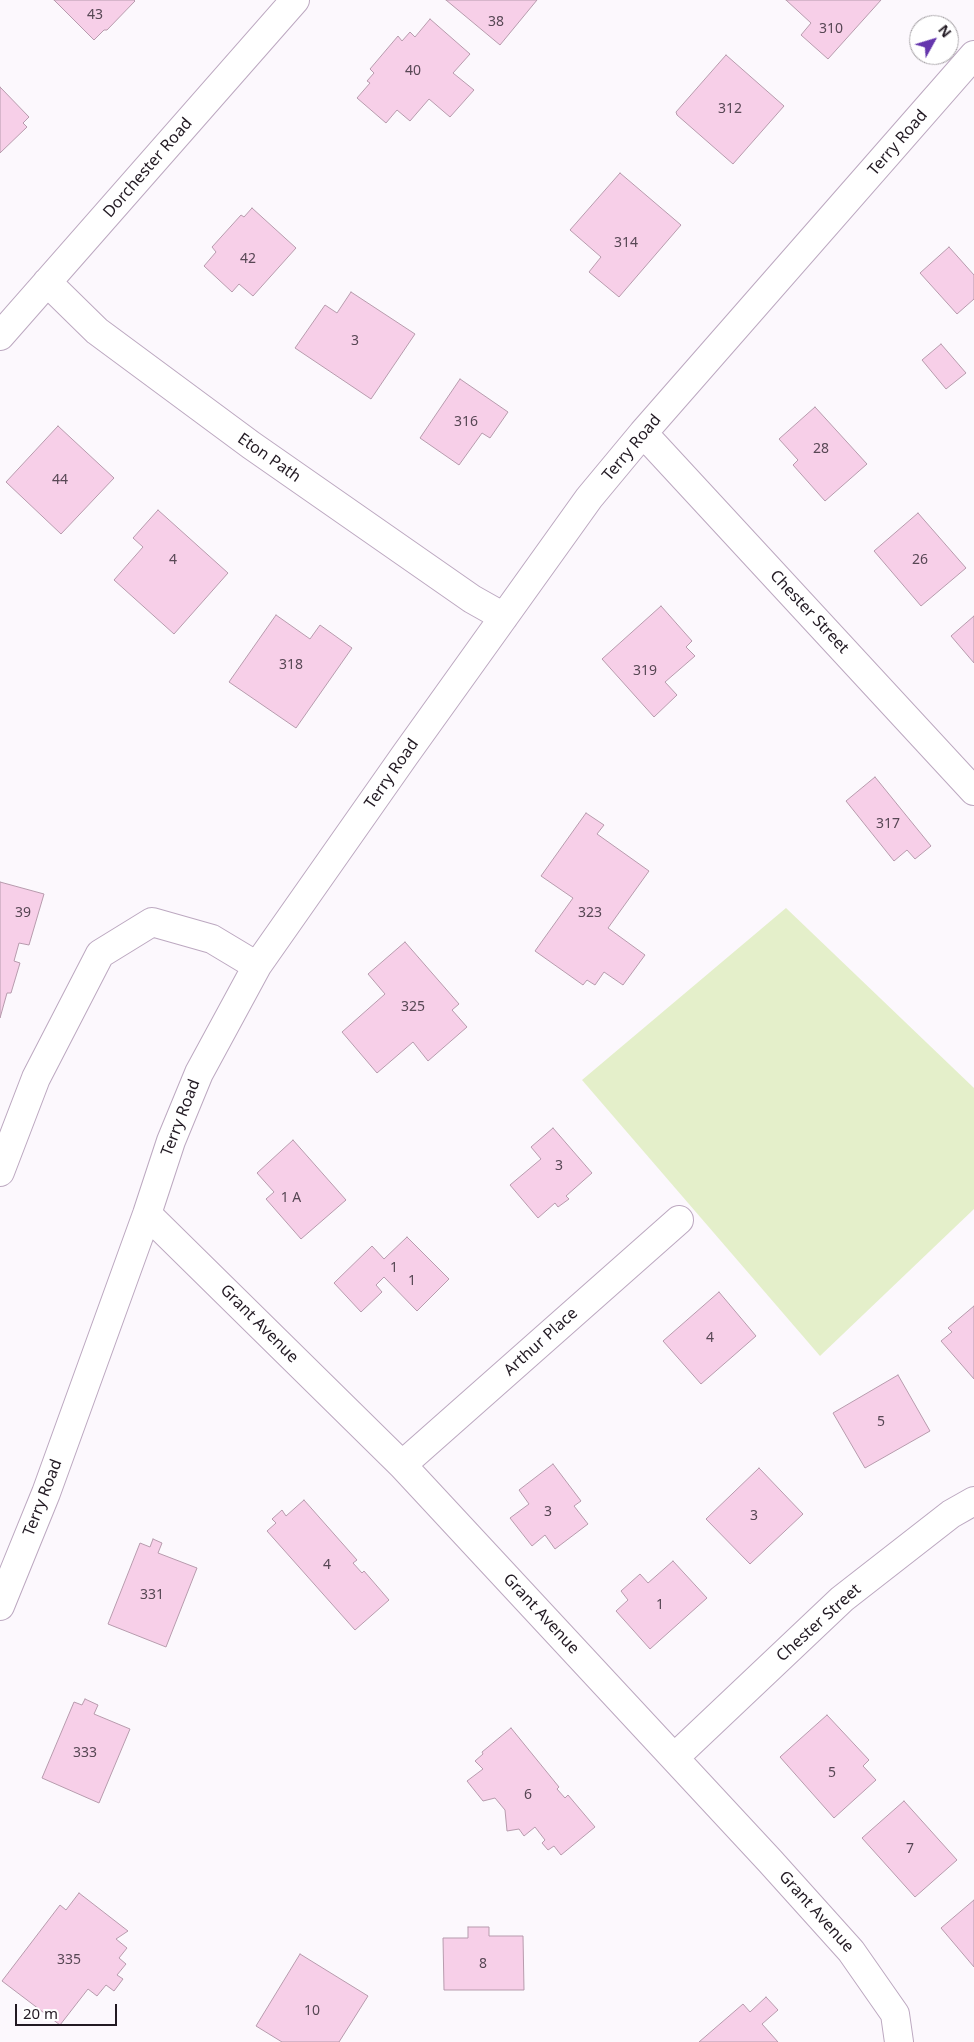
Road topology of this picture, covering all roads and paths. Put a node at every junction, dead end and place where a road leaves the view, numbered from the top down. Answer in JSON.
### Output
{"nodes":[{"id":1,"x":295,"y":0,"type":"edge"},
{"id":2,"x":974,"y":55,"type":"edge"},
{"id":3,"x":47,"y":282,"type":"junction"},
{"id":4,"x":0,"y":336,"type":"edge"},
{"id":5,"x":643,"y":433,"type":"junction"},
{"id":6,"x":504,"y":617,"type":"junction"},
{"id":7,"x":974,"y":791,"type":"edge"},
{"id":8,"x":257,"y":966,"type":"junction"},
{"id":9,"x":0,"y":1172,"type":"edge"},
{"id":10,"x":147,"y":1214,"type":"junction"},
{"id":11,"x":679,"y":1220,"type":"dead end"},
{"id":12,"x":402,"y":1465,"type":"junction"},
{"id":13,"x":974,"y":1501,"type":"edge"},
{"id":14,"x":0,"y":1606,"type":"edge"},
{"id":15,"x":675,"y":1757,"type":"junction"},
{"id":16,"x":899,"y":2042,"type":"edge"}],
"edges":[{"from":1,"to":3,"type":"street","name":"Dorchester Road"},
{"from":2,"to":5,"type":"street","name":"Terry Road"},
{"from":3,"to":4,"type":"street","name":"Dorchester Road"},
{"from":3,"to":6,"type":"street","name":"Eton Path"},
{"from":5,"to":6,"type":"street","name":"Terry Road"},
{"from":5,"to":7,"type":"street","name":"Chester Street"},
{"from":6,"to":8,"type":"street","name":"Terry Road"},
{"from":8,"to":9,"type":"street"},
{"from":8,"to":10,"type":"street","name":"Terry Road"},
{"from":10,"to":12,"type":"street","name":"Grant Avenue"},
{"from":10,"to":14,"type":"street","name":"Terry Road"},
{"from":11,"to":12,"type":"street","name":"Arthur Place"},
{"from":12,"to":15,"type":"street","name":"Grant Avenue"},
{"from":13,"to":15,"type":"street","name":"Chester Street"},
{"from":15,"to":16,"type":"street","name":"Grant Avenue"}]}
